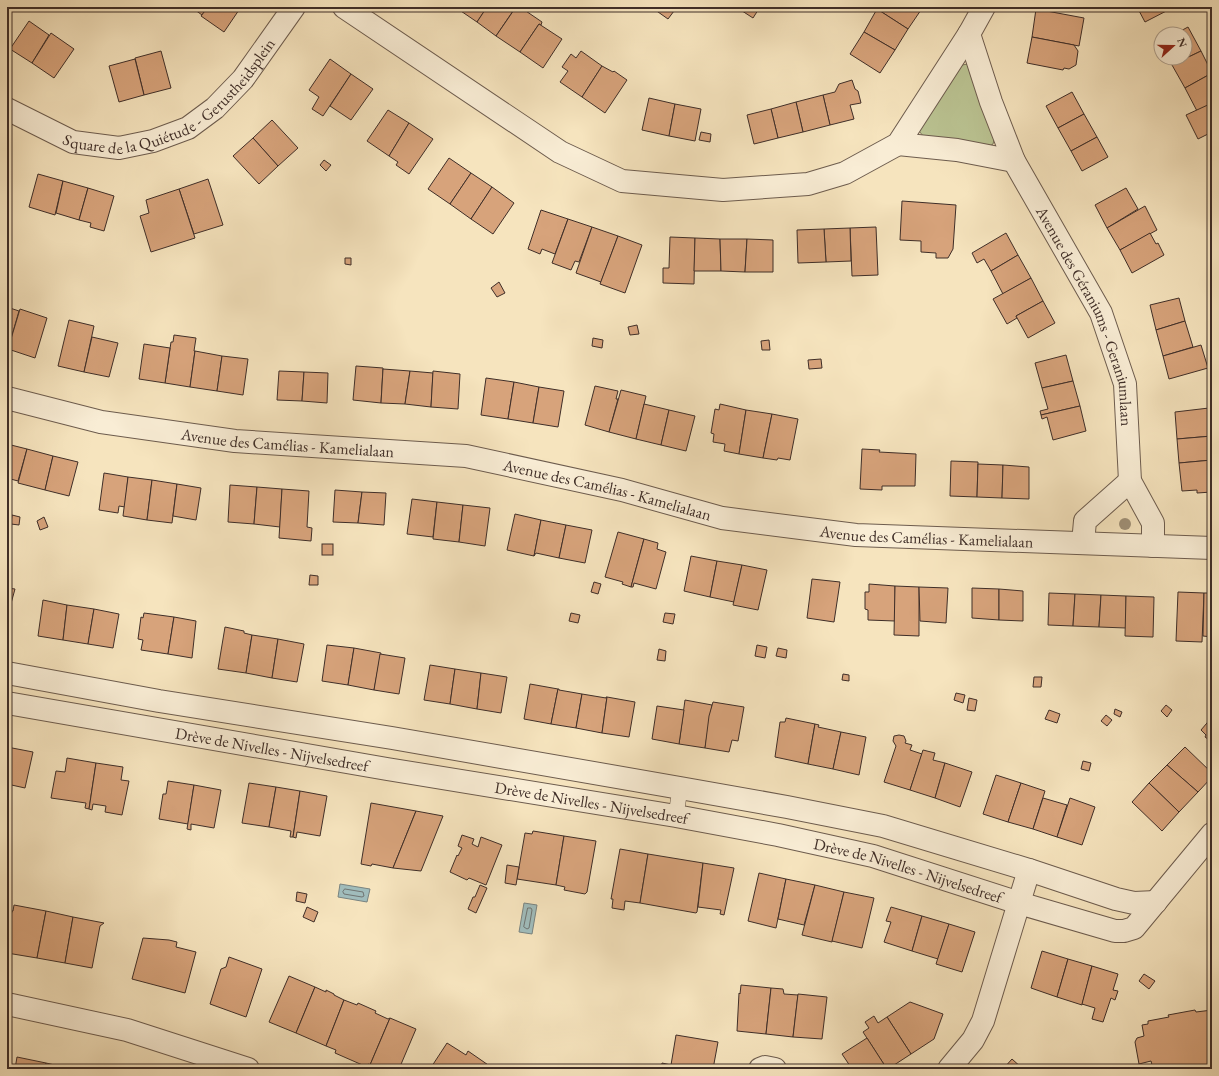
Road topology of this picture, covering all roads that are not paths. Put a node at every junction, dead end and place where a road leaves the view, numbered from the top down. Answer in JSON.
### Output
{"nodes":[{"id":1,"x":294,"y":7,"type":"edge"},
{"id":2,"x":344,"y":7,"type":"edge"},
{"id":3,"x":984,"y":7,"type":"edge"},
{"id":4,"x":969,"y":34,"type":"junction"},
{"id":5,"x":7,"y":109,"type":"edge"},
{"id":6,"x":898,"y":144,"type":"junction"},
{"id":7,"x":1014,"y":160,"type":"junction"},
{"id":8,"x":7,"y":398,"type":"edge"},
{"id":9,"x":1130,"y":481,"type":"junction"},
{"id":10,"x":1083,"y":544,"type":"junction"},
{"id":11,"x":1153,"y":546,"type":"junction"},
{"id":12,"x":1212,"y":548,"type":"edge"},
{"id":13,"x":7,"y":673,"type":"edge"},
{"id":14,"x":7,"y":703,"type":"edge"},
{"id":15,"x":680,"y":788,"type":"junction"},
{"id":16,"x":676,"y":816,"type":"junction"},
{"id":17,"x":1212,"y":834,"type":"edge"},
{"id":18,"x":1029,"y":870,"type":"junction"},
{"id":19,"x":1156,"y":902,"type":"junction"},
{"id":20,"x":1019,"y":903,"type":"junction"},
{"id":21,"x":7,"y":1004,"type":"edge"},
{"id":22,"x":248,"y":1069,"type":"edge"},
{"id":23,"x":760,"y":1069,"type":"edge"},
{"id":24,"x":775,"y":1069,"type":"edge"},
{"id":25,"x":949,"y":1069,"type":"edge"}],
"edges":[{"from":1,"to":5,"type":"street","name":"Square de la Quiétude - Gerustheidsplein"},
{"from":2,"to":6,"type":"street"},
{"from":3,"to":4,"type":"street"},
{"from":4,"to":6,"type":"street"},
{"from":4,"to":7,"type":"street","name":"Avenue des Géraniums - Geraniumlaan"},
{"from":6,"to":7,"type":"street"},
{"from":7,"to":9,"type":"street","name":"Avenue des Géraniums - Geraniumlaan"},
{"from":8,"to":10,"type":"street","name":"Avenue des Camélias - Kamelialaan"},
{"from":9,"to":10,"type":"street"},
{"from":9,"to":11,"type":"street","name":"Avenue des Géraniums - Geraniumlaan"},
{"from":10,"to":11,"type":"street","name":"Avenue des Camélias - Kamelialaan"},
{"from":11,"to":12,"type":"street","name":"Avenue des Camélias - Kamelialaan"},
{"from":13,"to":15,"type":"street","name":"Drève de Nivelles - Nijvelsedreef"},
{"from":14,"to":16,"type":"street","name":"Drève de Nivelles - Nijvelsedreef"},
{"from":15,"to":16,"type":"lane"},
{"from":15,"to":18,"type":"street","name":"Drève de Nivelles - Nijvelsedreef"},
{"from":16,"to":20,"type":"street","name":"Drève de Nivelles - Nijvelsedreef"},
{"from":17,"to":19,"type":"street","name":"Drève de Nivelles - Nijvelsedreef"},
{"from":18,"to":19,"type":"street","name":"Drève de Nivelles - Nijvelsedreef"},
{"from":18,"to":20,"type":"street"},
{"from":19,"to":20,"type":"street","name":"Drève de Nivelles - Nijvelsedreef"},
{"from":20,"to":25,"type":"street"},
{"from":21,"to":22,"type":"street"},
{"from":23,"to":24,"type":"street"}]}
